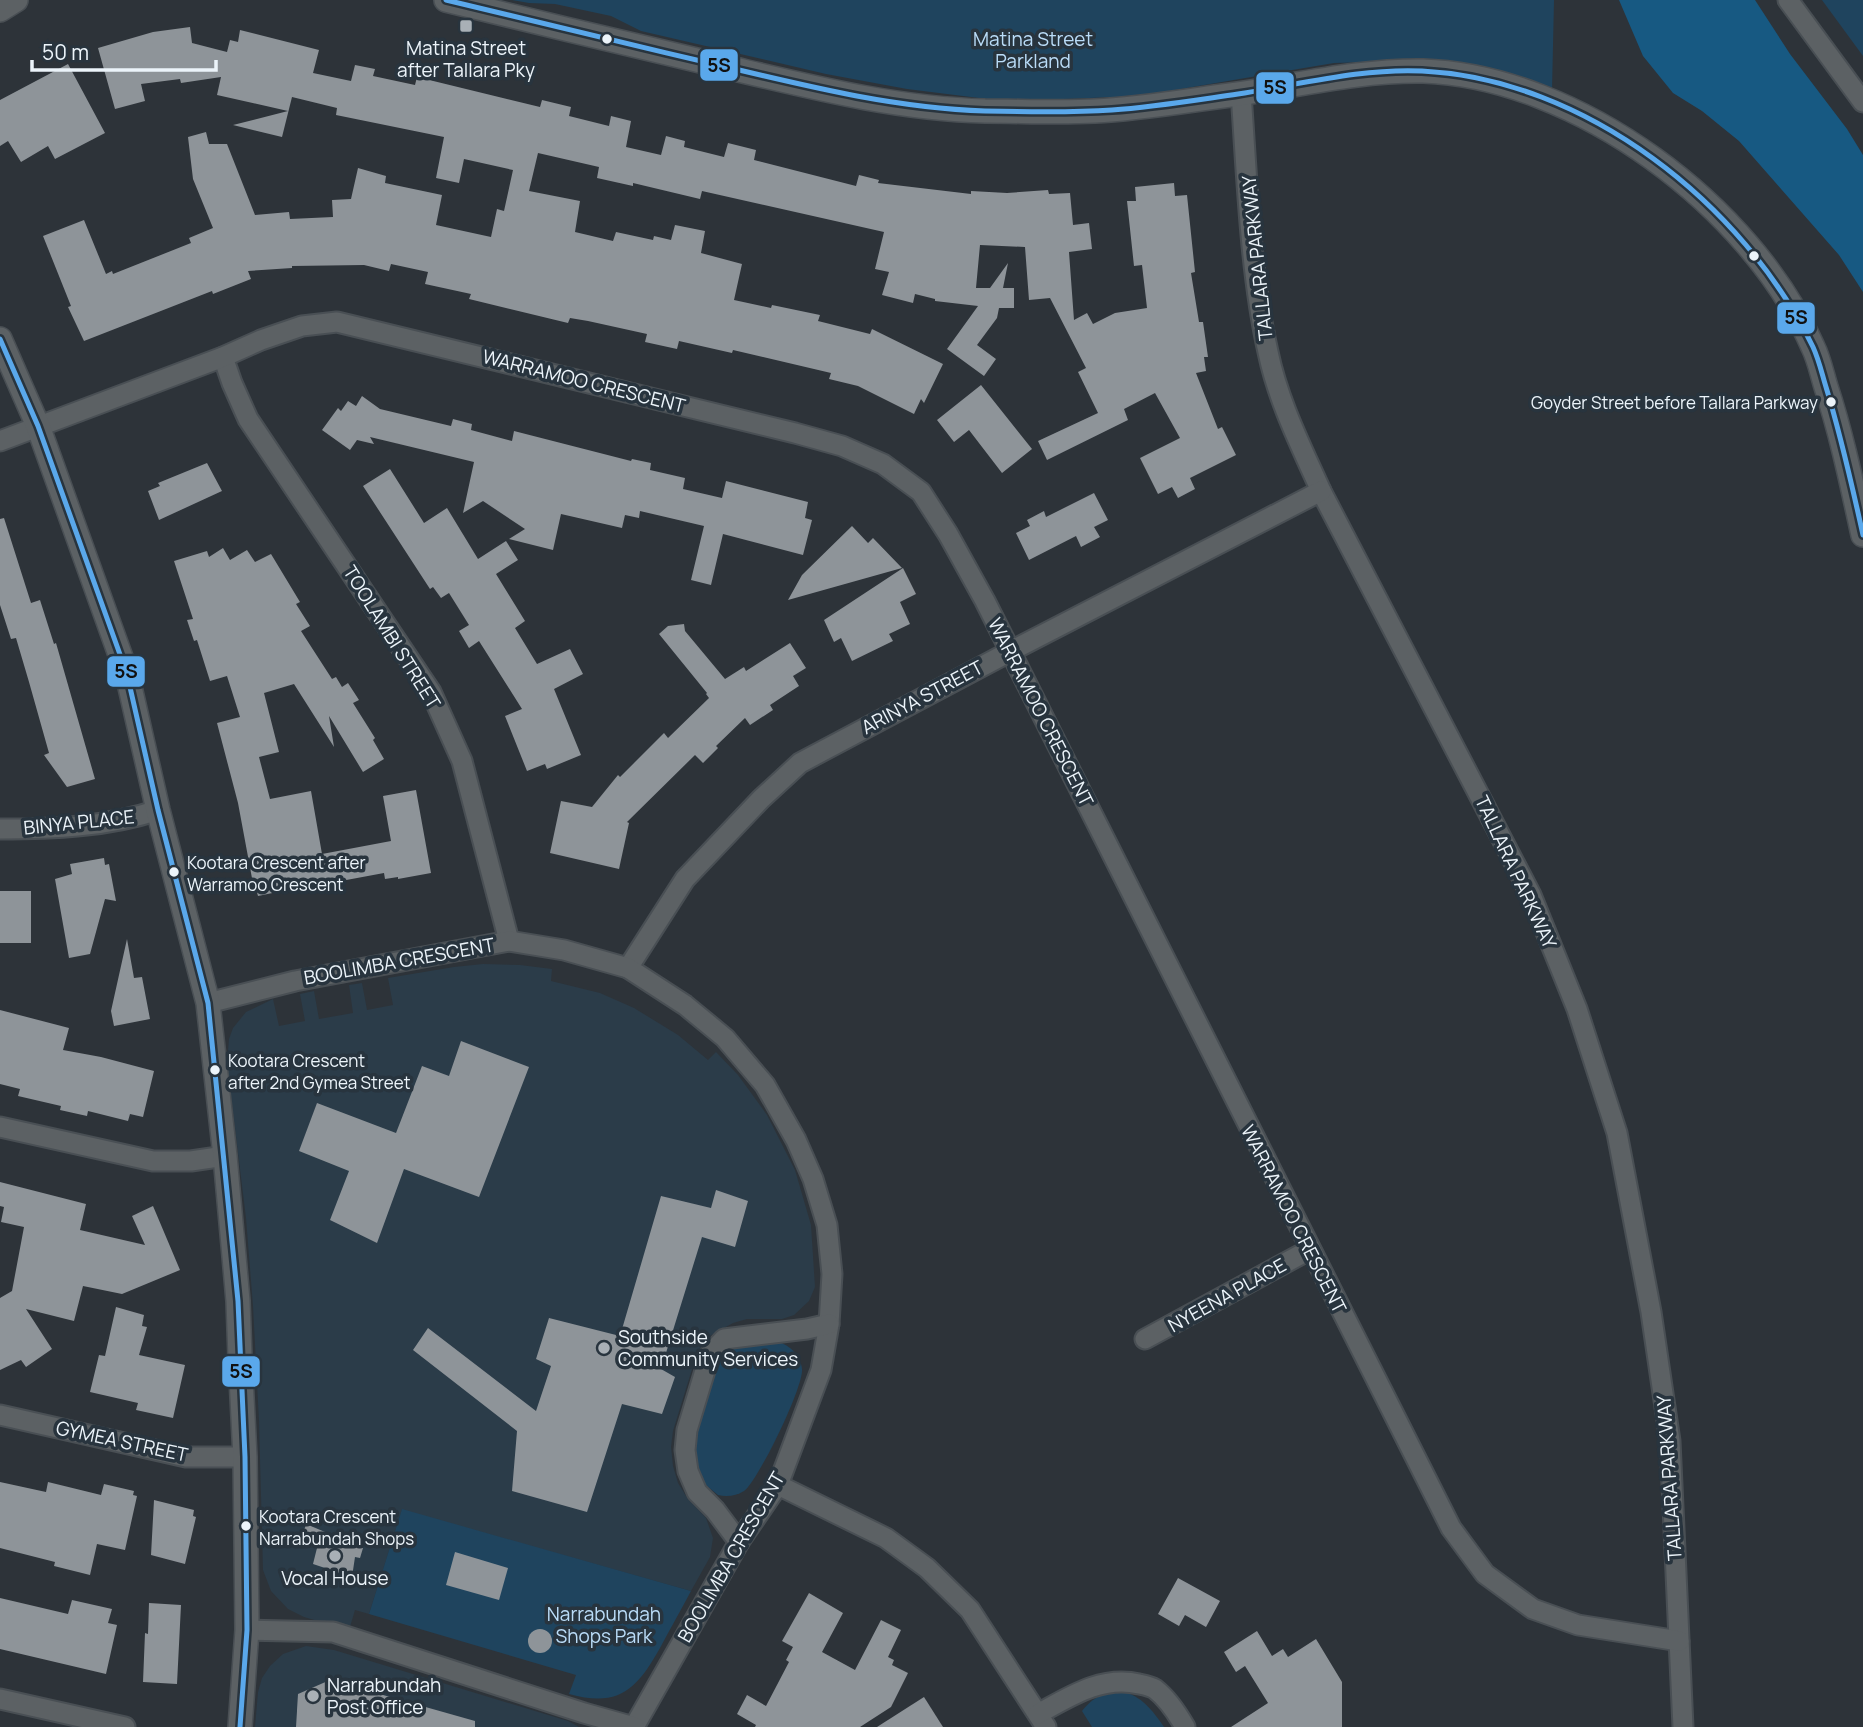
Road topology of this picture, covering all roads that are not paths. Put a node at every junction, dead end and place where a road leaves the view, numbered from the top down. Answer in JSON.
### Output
{"nodes":[{"id":1,"x":16,"y":0,"type":"edge"},
{"id":2,"x":446,"y":0,"type":"edge"},
{"id":3,"x":1788,"y":0,"type":"edge"},
{"id":4,"x":0,"y":10,"type":"edge"},
{"id":5,"x":1241,"y":93,"type":"junction"},
{"id":6,"x":1863,"y":102,"type":"edge"},
{"id":7,"x":0,"y":339,"type":"edge"},
{"id":8,"x":223,"y":357,"type":"junction"},
{"id":9,"x":38,"y":426,"type":"junction"},
{"id":10,"x":0,"y":441,"type":"edge"},
{"id":11,"x":1321,"y":491,"type":"junction"},
{"id":12,"x":1863,"y":535,"type":"edge"},
{"id":13,"x":1010,"y":651,"type":"junction"},
{"id":14,"x":158,"y":810,"type":"junction"},
{"id":15,"x":0,"y":829,"type":"edge"},
{"id":16,"x":509,"y":941,"type":"junction"},
{"id":17,"x":628,"y":968,"type":"junction"},
{"id":18,"x":208,"y":1003,"type":"junction"},
{"id":19,"x":0,"y":1127,"type":"edge"},
{"id":20,"x":225,"y":1156,"type":"junction"},
{"id":21,"x":1309,"y":1250,"type":"junction"},
{"id":22,"x":829,"y":1324,"type":"junction"},
{"id":23,"x":1145,"y":1339,"type":"dead end"},
{"id":24,"x":0,"y":1415,"type":"edge"},
{"id":25,"x":244,"y":1457,"type":"junction"},
{"id":26,"x":778,"y":1486,"type":"junction"},
{"id":27,"x":739,"y":1542,"type":"junction"},
{"id":28,"x":247,"y":1630,"type":"junction"},
{"id":29,"x":1679,"y":1641,"type":"junction"},
{"id":30,"x":0,"y":1699,"type":"edge"},
{"id":31,"x":1042,"y":1721,"type":"edge"},
{"id":32,"x":125,"y":1727,"type":"edge"},
{"id":33,"x":240,"y":1727,"type":"edge"},
{"id":34,"x":634,"y":1727,"type":"edge"},
{"id":35,"x":1185,"y":1727,"type":"edge"},
{"id":36,"x":1683,"y":1727,"type":"edge"}],
"edges":[{"from":1,"to":4,"type":"street"},
{"from":2,"to":5,"type":"street"},
{"from":3,"to":6,"type":"street"},
{"from":5,"to":11,"type":"street","name":"TALLARA PARKWAY"},
{"from":5,"to":12,"type":"street"},
{"from":7,"to":9,"type":"street"},
{"from":8,"to":9,"type":"street","name":"WARRAMOO CRESCENT"},
{"from":8,"to":13,"type":"street","name":"WARRAMOO CRESCENT"},
{"from":8,"to":16,"type":"street","name":"TOOLAMBI STREET"},
{"from":9,"to":10,"type":"street","name":"WARRAMOO CRESCENT"},
{"from":9,"to":14,"type":"street"},
{"from":11,"to":13,"type":"street","name":"ARINYA STREET"},
{"from":11,"to":29,"type":"street","name":"TALLARA PARKWAY"},
{"from":13,"to":17,"type":"street","name":"ARINYA STREET"},
{"from":13,"to":21,"type":"street","name":"WARRAMOO CRESCENT"},
{"from":14,"to":15,"type":"street","name":"BINYA PLACE"},
{"from":14,"to":18,"type":"street"},
{"from":16,"to":17,"type":"street","name":"BOOLIMBA CRESCENT"},
{"from":16,"to":18,"type":"street","name":"BOOLIMBA CRESCENT"},
{"from":17,"to":22,"type":"street","name":"BOOLIMBA CRESCENT"},
{"from":18,"to":20,"type":"street"},
{"from":19,"to":20,"type":"street"},
{"from":20,"to":25,"type":"street"},
{"from":21,"to":23,"type":"street","name":"NYEENA PLACE"},
{"from":21,"to":29,"type":"street","name":"WARRAMOO CRESCENT"},
{"from":22,"to":26,"type":"street","name":"BOOLIMBA CRESCENT"},
{"from":22,"to":27,"type":"street"},
{"from":24,"to":25,"type":"street","name":"GYMEA STREET"},
{"from":25,"to":28,"type":"street"},
{"from":26,"to":27,"type":"street","name":"BOOLIMBA CRESCENT"},
{"from":26,"to":31,"type":"street"},
{"from":27,"to":34,"type":"street","name":"BOOLIMBA CRESCENT"},
{"from":28,"to":33,"type":"street"},
{"from":28,"to":34,"type":"street"},
{"from":29,"to":36,"type":"street","name":"TALLARA PARKWAY"},
{"from":30,"to":32,"type":"street"},
{"from":31,"to":35,"type":"street"}]}
